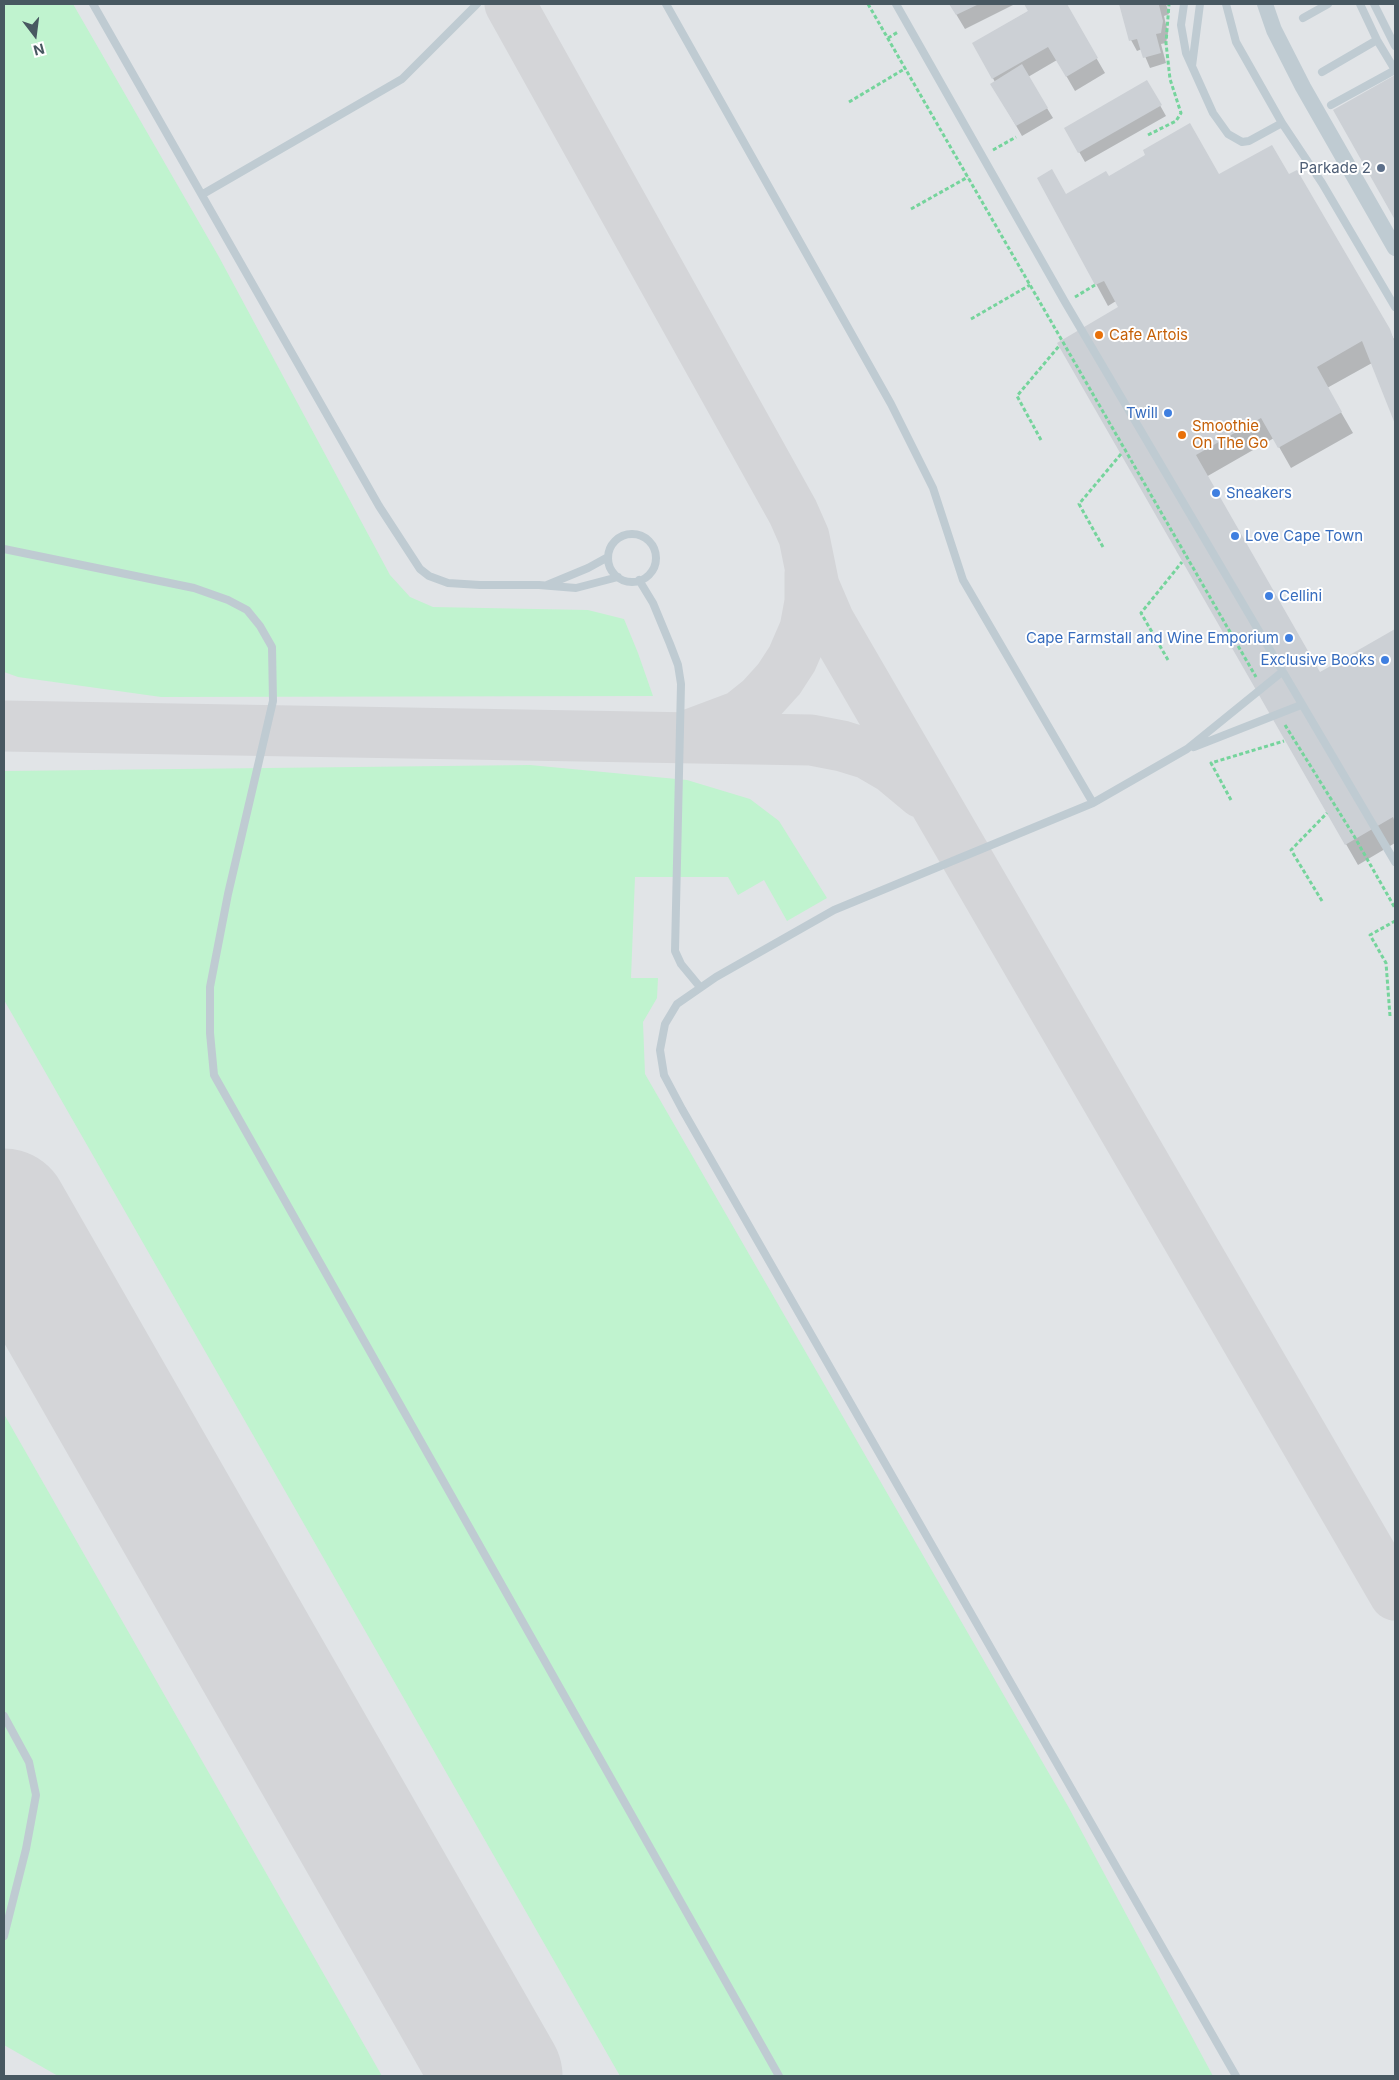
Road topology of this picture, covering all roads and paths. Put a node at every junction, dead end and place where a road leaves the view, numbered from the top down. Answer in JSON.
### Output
{"nodes":[{"id":1,"x":93,"y":4,"type":"edge"},
{"id":2,"x":477,"y":4,"type":"edge"},
{"id":3,"x":666,"y":4,"type":"edge"},
{"id":4,"x":868,"y":4,"type":"edge"},
{"id":5,"x":896,"y":4,"type":"edge"},
{"id":6,"x":1169,"y":4,"type":"edge"},
{"id":7,"x":1184,"y":4,"type":"edge"},
{"id":8,"x":1200,"y":4,"type":"edge"},
{"id":9,"x":1226,"y":4,"type":"edge"},
{"id":10,"x":1265,"y":4,"type":"edge"},
{"id":11,"x":1328,"y":4,"type":"edge"},
{"id":12,"x":1360,"y":4,"type":"edge"},
{"id":13,"x":1374,"y":4,"type":"edge"},
{"id":14,"x":1303,"y":18,"type":"dead end"},
{"id":15,"x":1377,"y":40,"type":"junction"},
{"id":16,"x":1395,"y":46,"type":"edge"},
{"id":17,"x":1192,"y":67,"type":"junction"},
{"id":18,"x":906,"y":68,"type":"junction"},
{"id":19,"x":1395,"y":70,"type":"edge"},
{"id":20,"x":1322,"y":72,"type":"dead end"},
{"id":21,"x":849,"y":102,"type":"dead end"},
{"id":22,"x":1332,"y":105,"type":"dead end"},
{"id":23,"x":1282,"y":123,"type":"junction"},
{"id":24,"x":1148,"y":135,"type":"dead end"},
{"id":25,"x":968,"y":177,"type":"junction"},
{"id":26,"x":203,"y":194,"type":"junction"},
{"id":27,"x":911,"y":210,"type":"dead end"},
{"id":28,"x":1395,"y":248,"type":"edge"},
{"id":29,"x":1030,"y":285,"type":"junction"},
{"id":30,"x":1395,"y":307,"type":"edge"},
{"id":31,"x":971,"y":319,"type":"dead end"},
{"id":32,"x":1059,"y":346,"type":"dead end"},
{"id":33,"x":1041,"y":440,"type":"dead end"},
{"id":34,"x":1121,"y":454,"type":"dead end"},
{"id":35,"x":1103,"y":547,"type":"dead end"},
{"id":36,"x":4,"y":549,"type":"edge"},
{"id":37,"x":608,"y":557,"type":"junction"},
{"id":38,"x":1182,"y":562,"type":"dead end"},
{"id":39,"x":618,"y":577,"type":"junction"},
{"id":40,"x":639,"y":580,"type":"junction"},
{"id":41,"x":545,"y":586,"type":"junction"},
{"id":42,"x":1168,"y":660,"type":"dead end"},
{"id":43,"x":1282,"y":672,"type":"junction"},
{"id":44,"x":1263,"y":688,"type":"junction"},
{"id":45,"x":1302,"y":705,"type":"junction"},
{"id":46,"x":1279,"y":715,"type":"junction"},
{"id":47,"x":1284,"y":741,"type":"dead end"},
{"id":48,"x":1187,"y":749,"type":"junction"},
{"id":49,"x":1231,"y":800,"type":"dead end"},
{"id":50,"x":1093,"y":803,"type":"junction"},
{"id":51,"x":1327,"y":814,"type":"dead end"},
{"id":52,"x":1395,"y":862,"type":"edge"},
{"id":53,"x":1322,"y":901,"type":"dead end"},
{"id":54,"x":1395,"y":908,"type":"edge"},
{"id":55,"x":1395,"y":921,"type":"edge"},
{"id":56,"x":700,"y":987,"type":"junction"},
{"id":57,"x":1390,"y":1016,"type":"dead end"},
{"id":58,"x":4,"y":1716,"type":"edge"},
{"id":59,"x":4,"y":1936,"type":"edge"},
{"id":60,"x":778,"y":2076,"type":"edge"},
{"id":61,"x":1236,"y":2076,"type":"edge"}],
"edges":[{"from":1,"to":26,"type":"lane"},
{"from":2,"to":26,"type":"lane"},
{"from":3,"to":50,"type":"lane"},
{"from":4,"to":18,"type":"path"},
{"from":5,"to":43,"type":"lane"},
{"from":6,"to":24,"type":"path"},
{"from":7,"to":17,"type":"lane"},
{"from":8,"to":17,"type":"lane"},
{"from":9,"to":23,"type":"lane"},
{"from":10,"to":28,"type":"street"},
{"from":11,"to":14,"type":"lane"},
{"from":12,"to":15,"type":"lane"},
{"from":13,"to":16,"type":"lane"},
{"from":15,"to":19,"type":"lane"},
{"from":15,"to":20,"type":"lane"},
{"from":17,"to":23,"type":"lane"},
{"from":18,"to":21,"type":"path"},
{"from":18,"to":25,"type":"path"},
{"from":19,"to":22,"type":"lane"},
{"from":23,"to":30,"type":"lane"},
{"from":25,"to":27,"type":"path"},
{"from":25,"to":29,"type":"path"},
{"from":26,"to":41,"type":"lane"},
{"from":29,"to":31,"type":"path"},
{"from":29,"to":44,"type":"path"},
{"from":32,"to":33,"type":"path"},
{"from":34,"to":35,"type":"path"},
{"from":36,"to":60,"type":"lane"},
{"from":37,"to":39,"type":"lane"},
{"from":37,"to":40,"type":"lane"},
{"from":37,"to":41,"type":"lane"},
{"from":38,"to":42,"type":"path"},
{"from":39,"to":40,"type":"lane"},
{"from":39,"to":41,"type":"lane"},
{"from":40,"to":56,"type":"lane"},
{"from":43,"to":44,"type":"lane"},
{"from":43,"to":45,"type":"lane"},
{"from":44,"to":48,"type":"lane"},
{"from":45,"to":46,"type":"lane"},
{"from":45,"to":52,"type":"lane"},
{"from":46,"to":48,"type":"lane"},
{"from":46,"to":54,"type":"path"},
{"from":47,"to":49,"type":"path"},
{"from":48,"to":50,"type":"lane"},
{"from":50,"to":56,"type":"lane"},
{"from":51,"to":53,"type":"path"},
{"from":55,"to":57,"type":"path"},
{"from":56,"to":61,"type":"lane"},
{"from":58,"to":59,"type":"lane"}]}
